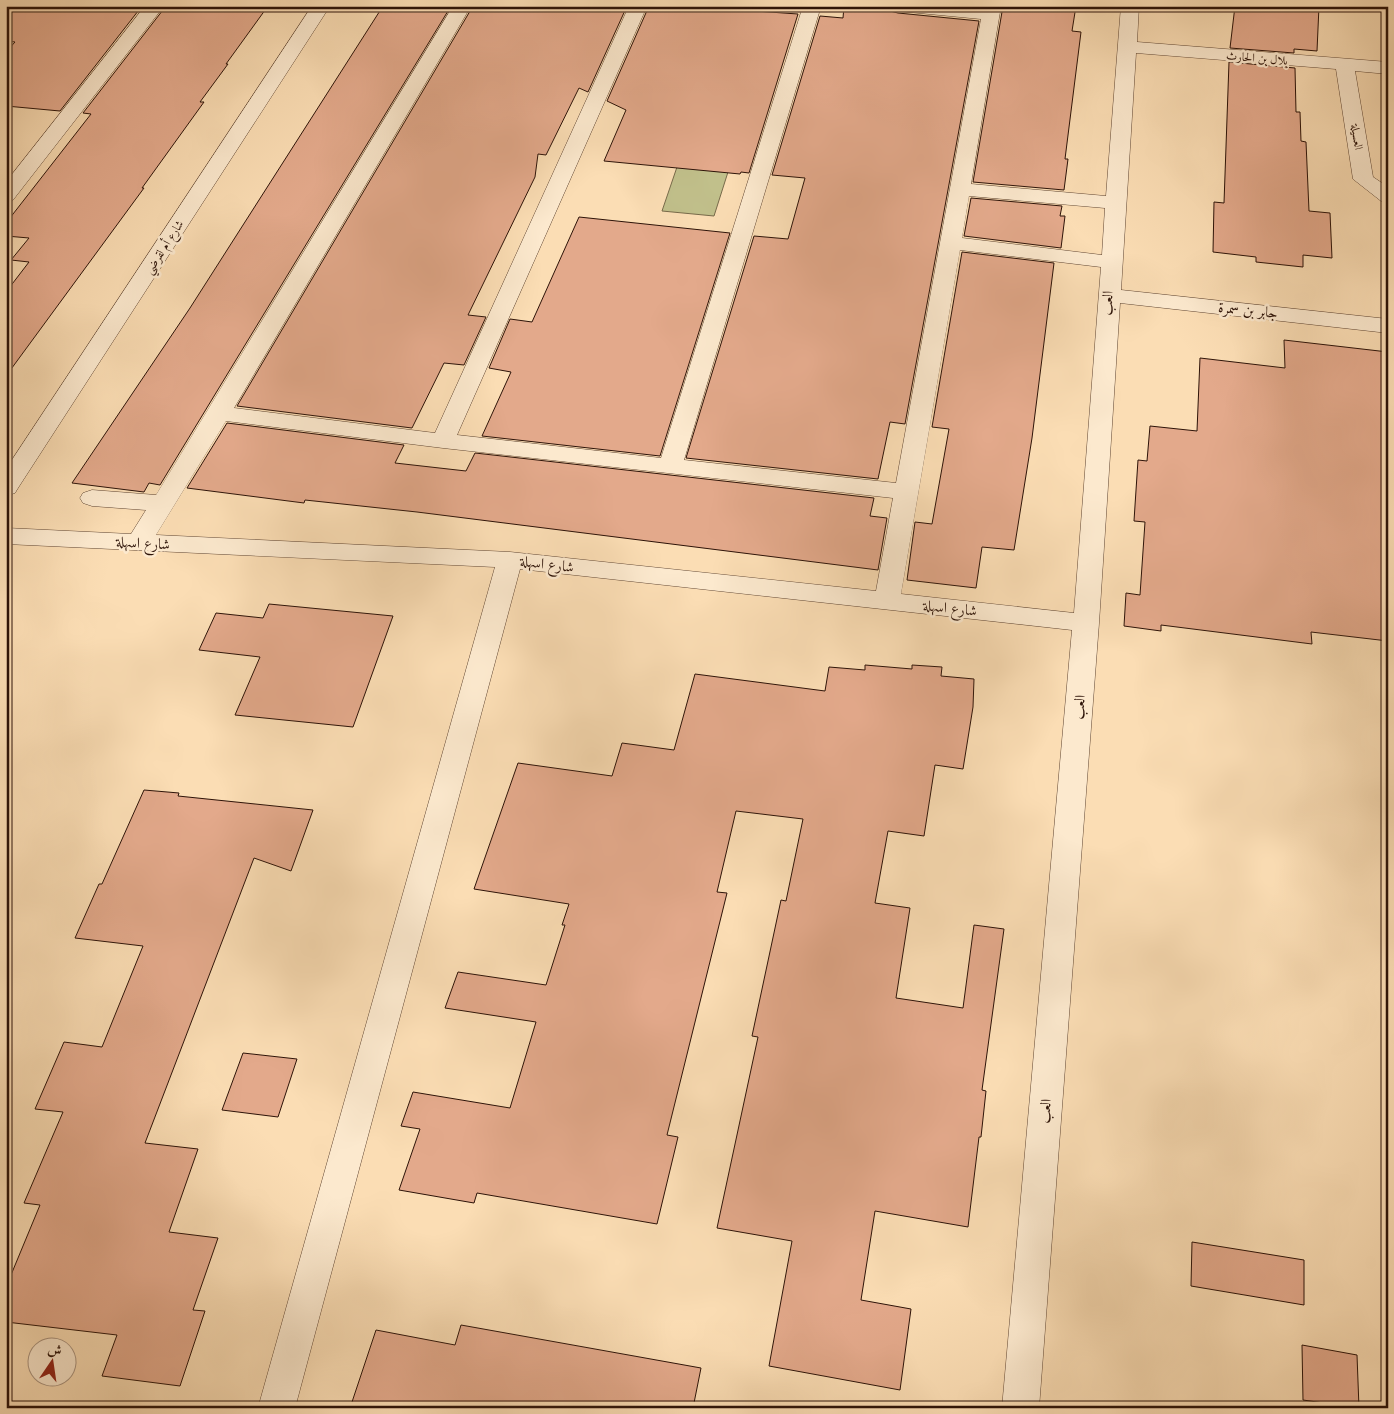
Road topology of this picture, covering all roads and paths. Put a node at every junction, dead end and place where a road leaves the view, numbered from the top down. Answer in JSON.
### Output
{"nodes":[{"id":1,"x":155,"y":6,"type":"edge"},
{"id":2,"x":321,"y":6,"type":"edge"},
{"id":3,"x":462,"y":6,"type":"edge"},
{"id":4,"x":638,"y":6,"type":"edge"},
{"id":5,"x":812,"y":6,"type":"edge"},
{"id":6,"x":898,"y":6,"type":"edge"},
{"id":7,"x":1130,"y":6,"type":"edge"},
{"id":8,"x":991,"y":10,"type":"edge"},
{"id":9,"x":1126,"y":47,"type":"junction"},
{"id":10,"x":1345,"y":65,"type":"junction"},
{"id":11,"x":1388,"y":68,"type":"edge"},
{"id":12,"x":960,"y":189,"type":"junction"},
{"id":13,"x":6,"y":196,"type":"edge"},
{"id":14,"x":1388,"y":197,"type":"edge"},
{"id":15,"x":1116,"y":203,"type":"junction"},
{"id":16,"x":950,"y":243,"type":"junction"},
{"id":17,"x":1110,"y":262,"type":"junction"},
{"id":18,"x":1108,"y":295,"type":"junction"},
{"id":19,"x":1388,"y":326,"type":"edge"},
{"id":20,"x":219,"y":412,"type":"junction"},
{"id":21,"x":443,"y":441,"type":"junction"},
{"id":22,"x":670,"y":467,"type":"junction"},
{"id":23,"x":6,"y":488,"type":"edge"},
{"id":24,"x":906,"y":492,"type":"junction"},
{"id":25,"x":92,"y":498,"type":"dead end"},
{"id":26,"x":162,"y":503,"type":"junction"},
{"id":27,"x":6,"y":536,"type":"edge"},
{"id":28,"x":138,"y":543,"type":"junction"},
{"id":29,"x":510,"y":560,"type":"junction"},
{"id":30,"x":887,"y":602,"type":"junction"},
{"id":31,"x":1086,"y":623,"type":"junction"},
{"id":32,"x":276,"y":1408,"type":"edge"},
{"id":33,"x":1020,"y":1408,"type":"edge"}],
"edges":[{"from":1,"to":13,"type":"street"},
{"from":2,"to":23,"type":"street","name":"شارع أم لقرضي"},
{"from":3,"to":20,"type":"street"},
{"from":4,"to":21,"type":"street"},
{"from":5,"to":22,"type":"street"},
{"from":6,"to":8,"type":"street"},
{"from":7,"to":9,"type":"street","name":"العب"},
{"from":8,"to":12,"type":"street"},
{"from":9,"to":10,"type":"street","name":"بلال بن الحارث"},
{"from":9,"to":15,"type":"street","name":"العب"},
{"from":10,"to":11,"type":"street","name":"بلال بن الحارث"},
{"from":10,"to":14,"type":"street","name":"العسيلة"},
{"from":12,"to":15,"type":"street"},
{"from":12,"to":16,"type":"street"},
{"from":15,"to":17,"type":"street","name":"العب"},
{"from":16,"to":17,"type":"street"},
{"from":16,"to":24,"type":"street"},
{"from":17,"to":18,"type":"street","name":"العب"},
{"from":18,"to":19,"type":"street","name":"جابر بن سمرة"},
{"from":18,"to":31,"type":"street","name":"العب"},
{"from":20,"to":21,"type":"street"},
{"from":20,"to":26,"type":"street"},
{"from":21,"to":22,"type":"street"},
{"from":22,"to":24,"type":"street"},
{"from":24,"to":30,"type":"street"},
{"from":25,"to":26,"type":"street"},
{"from":26,"to":28,"type":"street"},
{"from":27,"to":28,"type":"street","name":"شارع اسهلة"},
{"from":28,"to":29,"type":"street","name":"شارع اسهلة"},
{"from":29,"to":30,"type":"street","name":"شارع اسهلة"},
{"from":29,"to":32,"type":"street"},
{"from":30,"to":31,"type":"street","name":"شارع اسهلة"},
{"from":31,"to":33,"type":"street","name":"العب"}]}
